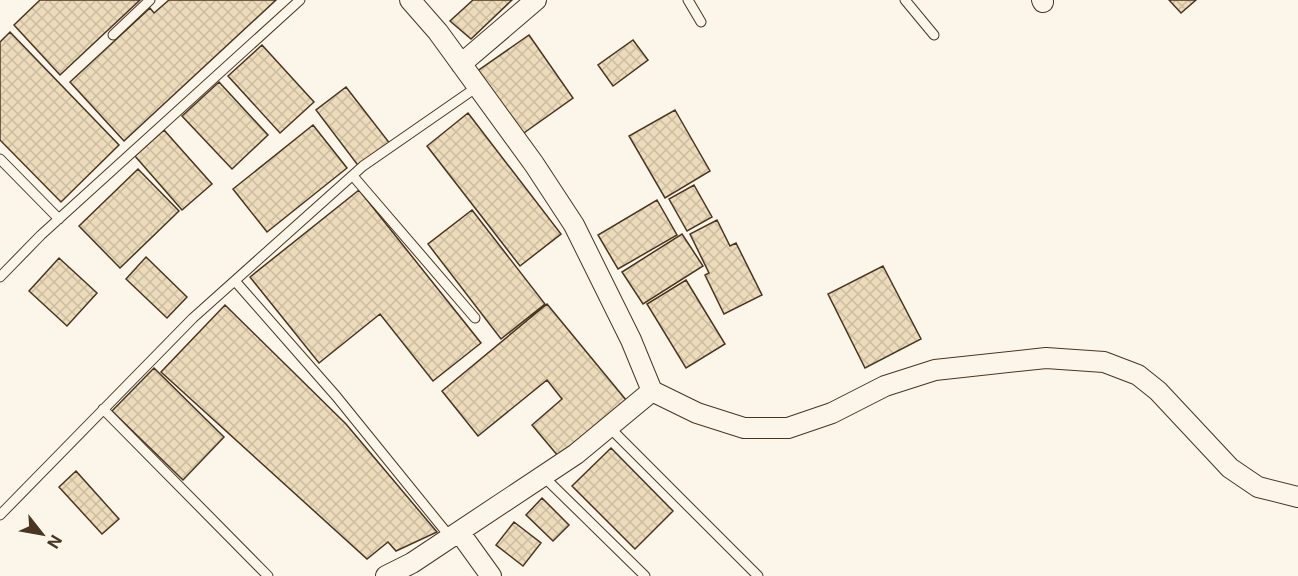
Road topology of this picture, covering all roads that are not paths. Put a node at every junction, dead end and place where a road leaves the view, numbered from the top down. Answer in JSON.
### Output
{"nodes":[{"id":1,"x":150,"y":0,"type":"edge"},
{"id":2,"x":300,"y":0,"type":"edge"},
{"id":3,"x":410,"y":0,"type":"edge"},
{"id":4,"x":536,"y":0,"type":"edge"},
{"id":5,"x":688,"y":0,"type":"edge"},
{"id":6,"x":906,"y":0,"type":"edge"},
{"id":7,"x":701,"y":22,"type":"dead end"},
{"id":8,"x":113,"y":35,"type":"dead end"},
{"id":9,"x":934,"y":35,"type":"dead end"},
{"id":10,"x":461,"y":64,"type":"junction"},
{"id":11,"x":477,"y":87,"type":"junction"},
{"id":12,"x":0,"y":159,"type":"edge"},
{"id":13,"x":353,"y":176,"type":"junction"},
{"id":14,"x":58,"y":219,"type":"junction"},
{"id":15,"x":0,"y":277,"type":"edge"},
{"id":16,"x":235,"y":281,"type":"junction"},
{"id":17,"x":475,"y":318,"type":"dead end"},
{"id":18,"x":652,"y":391,"type":"junction"},
{"id":19,"x":103,"y":409,"type":"junction"},
{"id":20,"x":609,"y":427,"type":"junction"},
{"id":21,"x":543,"y":476,"type":"junction"},
{"id":22,"x":1298,"y":497,"type":"edge"},
{"id":23,"x":0,"y":515,"type":"edge"},
{"id":24,"x":455,"y":535,"type":"junction"},
{"id":25,"x":268,"y":576,"type":"edge"},
{"id":26,"x":386,"y":576,"type":"edge"},
{"id":27,"x":491,"y":576,"type":"edge"},
{"id":28,"x":645,"y":576,"type":"edge"},
{"id":29,"x":758,"y":576,"type":"edge"}],
"edges":[{"from":1,"to":8,"type":"lane"},
{"from":2,"to":14,"type":"lane"},
{"from":3,"to":10,"type":"street"},
{"from":4,"to":10,"type":"street"},
{"from":5,"to":7,"type":"lane"},
{"from":6,"to":9,"type":"lane"},
{"from":10,"to":11,"type":"street"},
{"from":11,"to":13,"type":"lane"},
{"from":11,"to":18,"type":"street"},
{"from":12,"to":14,"type":"lane"},
{"from":13,"to":16,"type":"lane"},
{"from":13,"to":17,"type":"lane"},
{"from":14,"to":15,"type":"lane"},
{"from":16,"to":19,"type":"lane"},
{"from":16,"to":24,"type":"lane"},
{"from":18,"to":20,"type":"street"},
{"from":18,"to":22,"type":"street"},
{"from":19,"to":23,"type":"lane"},
{"from":19,"to":25,"type":"lane"},
{"from":20,"to":21,"type":"street"},
{"from":20,"to":29,"type":"lane"},
{"from":21,"to":24,"type":"street"},
{"from":21,"to":28,"type":"lane"},
{"from":24,"to":26,"type":"street"},
{"from":24,"to":27,"type":"street"}]}
